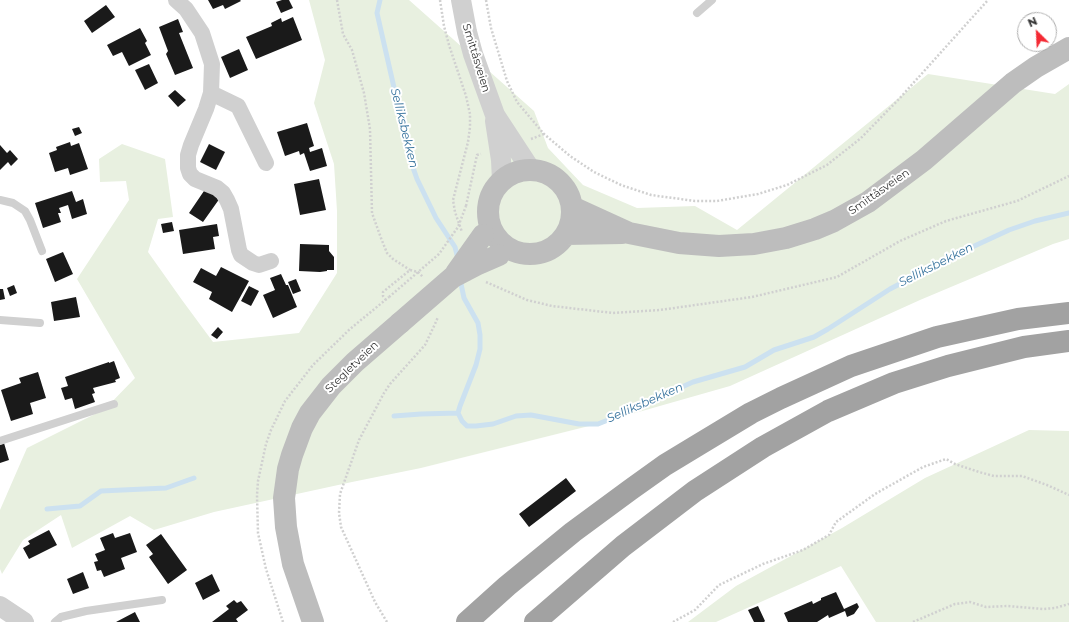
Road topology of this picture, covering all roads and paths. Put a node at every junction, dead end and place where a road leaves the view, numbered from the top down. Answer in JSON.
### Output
{"nodes":[{"id":1,"x":337,"y":0,"type":"edge"},
{"id":2,"x":440,"y":0,"type":"edge"},
{"id":3,"x":461,"y":0,"type":"edge"},
{"id":4,"x":486,"y":0,"type":"edge"},
{"id":5,"x":712,"y":0,"type":"edge"},
{"id":6,"x":988,"y":0,"type":"edge"},
{"id":7,"x":181,"y":5,"type":"edge"},
{"id":8,"x":697,"y":13,"type":"dead end"},
{"id":9,"x":1069,"y":48,"type":"edge"},
{"id":10,"x":211,"y":93,"type":"junction"},
{"id":11,"x":495,"y":115,"type":"junction"},
{"id":12,"x":477,"y":155,"type":"dead end"},
{"id":13,"x":266,"y":163,"type":"dead end"},
{"id":14,"x":531,"y":170,"type":"junction"},
{"id":15,"x":1069,"y":176,"type":"edge"},
{"id":16,"x":502,"y":181,"type":"junction"},
{"id":17,"x":0,"y":200,"type":"edge"},
{"id":18,"x":572,"y":207,"type":"junction"},
{"id":19,"x":478,"y":231,"type":"junction"},
{"id":20,"x":629,"y":233,"type":"junction"},
{"id":21,"x":566,"y":234,"type":"junction"},
{"id":22,"x":42,"y":251,"type":"dead end"},
{"id":23,"x":505,"y":253,"type":"junction"},
{"id":24,"x":271,"y":261,"type":"dead end"},
{"id":25,"x":410,"y":270,"type":"junction"},
{"id":26,"x":453,"y":278,"type":"junction"},
{"id":27,"x":479,"y":278,"type":"dead end"},
{"id":28,"x":426,"y":280,"type":"dead end"},
{"id":29,"x":486,"y":282,"type":"junction"},
{"id":30,"x":480,"y":285,"type":"dead end"},
{"id":31,"x":389,"y":297,"type":"dead end"},
{"id":32,"x":386,"y":300,"type":"dead end"},
{"id":33,"x":439,"y":311,"type":"dead end"},
{"id":34,"x":1069,"y":313,"type":"edge"},
{"id":35,"x":0,"y":320,"type":"edge"},
{"id":36,"x":40,"y":323,"type":"dead end"},
{"id":37,"x":1069,"y":341,"type":"edge"},
{"id":38,"x":114,"y":404,"type":"dead end"},
{"id":39,"x":0,"y":441,"type":"edge"},
{"id":40,"x":1069,"y":494,"type":"edge"},
{"id":41,"x":162,"y":600,"type":"dead end"},
{"id":42,"x":1069,"y":604,"type":"edge"},
{"id":43,"x":0,"y":606,"type":"edge"},
{"id":44,"x":24,"y":622,"type":"edge"},
{"id":45,"x":55,"y":622,"type":"edge"},
{"id":46,"x":313,"y":622,"type":"edge"},
{"id":47,"x":387,"y":622,"type":"edge"},
{"id":48,"x":467,"y":622,"type":"edge"},
{"id":49,"x":535,"y":622,"type":"edge"},
{"id":50,"x":673,"y":622,"type":"edge"},
{"id":51,"x":913,"y":622,"type":"edge"}],
"edges":[{"from":1,"to":25,"type":"path"},
{"from":2,"to":19,"type":"path"},
{"from":3,"to":11,"type":"street","name":"Smittåsveien"},
{"from":4,"to":6,"type":"path"},
{"from":5,"to":8,"type":"lane"},
{"from":7,"to":10,"type":"street"},
{"from":9,"to":20,"type":"main road","name":"Smittåsveien"},
{"from":10,"to":13,"type":"street"},
{"from":10,"to":24,"type":"street"},
{"from":11,"to":14,"type":"street","name":"Smittåsveien"},
{"from":11,"to":16,"type":"street","name":"Smittåsveien"},
{"from":12,"to":31,"type":"path","bridge":true},
{"from":14,"to":16,"type":"main road"},
{"from":14,"to":18,"type":"main road"},
{"from":15,"to":29,"type":"path"},
{"from":16,"to":19,"type":"main road"},
{"from":17,"to":22,"type":"lane"},
{"from":18,"to":20,"type":"main road","name":"Smittåsveien"},
{"from":18,"to":21,"type":"main road"},
{"from":19,"to":23,"type":"main road"},
{"from":19,"to":26,"type":"main road","name":"Stegletveien","bridge":true},
{"from":20,"to":21,"type":"main road","name":"Smittåsveien"},
{"from":21,"to":23,"type":"main road"},
{"from":23,"to":26,"type":"main road","name":"Stegletveien","bridge":true},
{"from":25,"to":28,"type":"path"},
{"from":25,"to":32,"type":"path"},
{"from":26,"to":46,"type":"main road","name":"Stegletveien","bridge":true},
{"from":27,"to":29,"type":"path"},
{"from":29,"to":30,"type":"path"},
{"from":33,"to":47,"type":"path"},
{"from":34,"to":48,"type":"highway"},
{"from":35,"to":36,"type":"lane"},
{"from":37,"to":49,"type":"highway"},
{"from":38,"to":39,"type":"lane"},
{"from":40,"to":50,"type":"path"},
{"from":41,"to":45,"type":"lane"},
{"from":42,"to":51,"type":"path"},
{"from":43,"to":44,"type":"street"}]}
